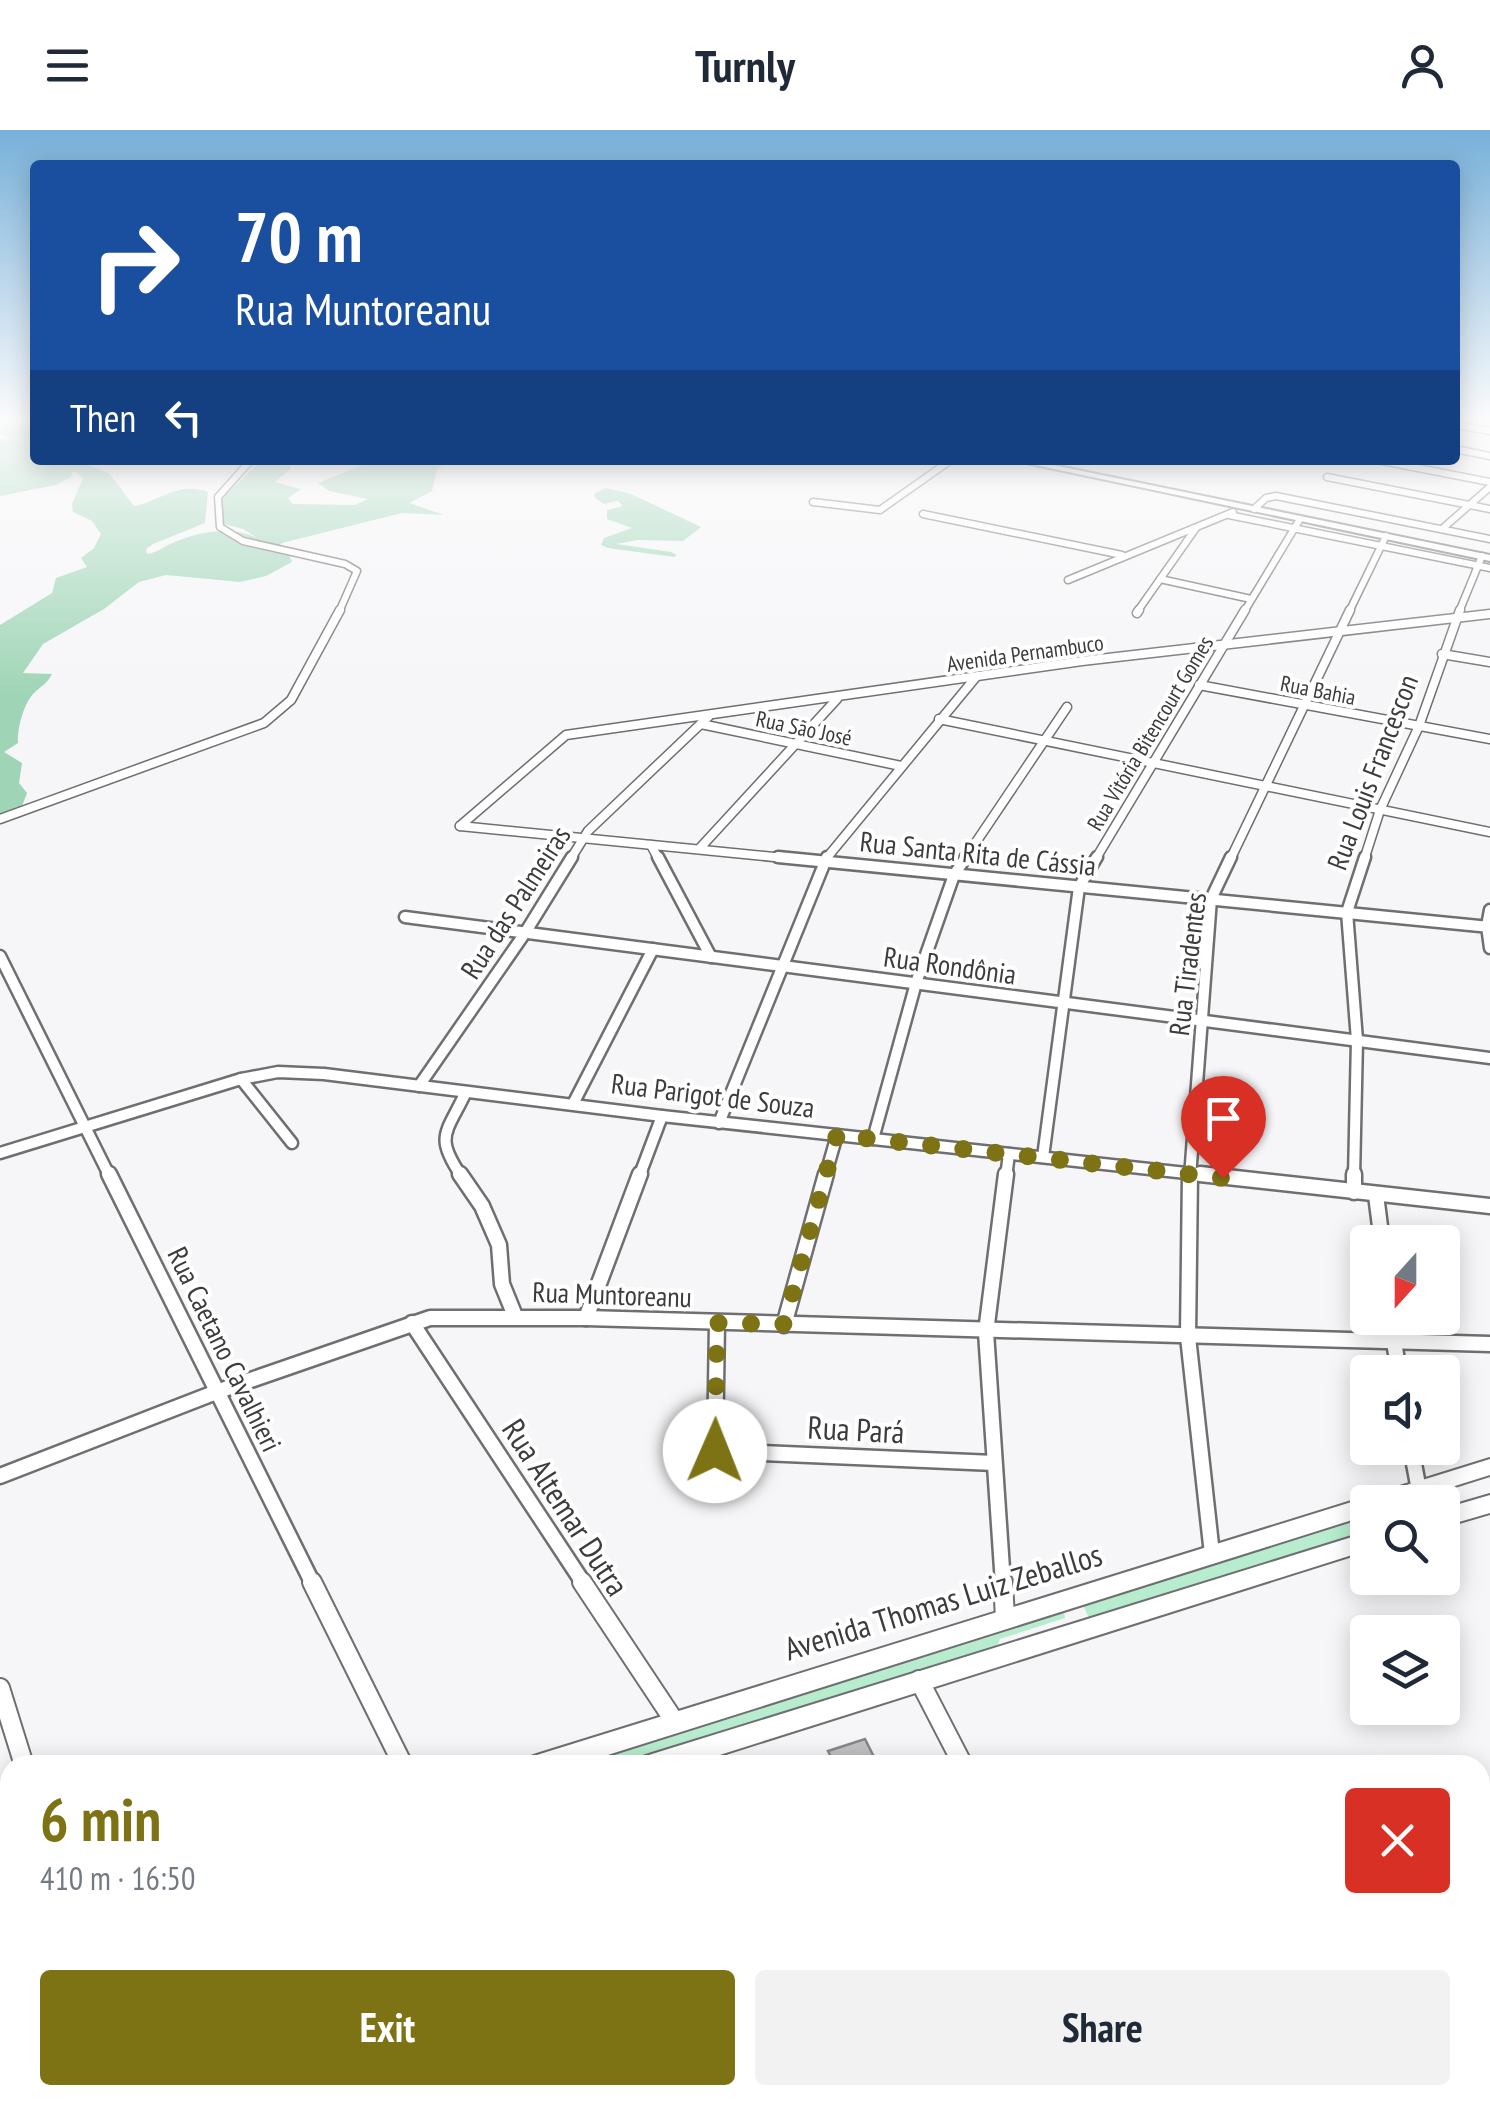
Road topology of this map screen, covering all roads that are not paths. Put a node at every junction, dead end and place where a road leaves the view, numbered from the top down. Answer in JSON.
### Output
{"nodes":[{"id":1,"x":214,"y":510,"type":"edge"},
{"id":2,"x":1235,"y":510,"type":"edge"},
{"id":3,"x":1258,"y":510,"type":"edge"},
{"id":4,"x":1348,"y":510,"type":"edge"},
{"id":5,"x":1464,"y":510,"type":"edge"},
{"id":6,"x":922,"y":514,"type":"dead end"},
{"id":7,"x":1230,"y":515,"type":"junction"},
{"id":8,"x":1298,"y":523,"type":"junction"},
{"id":9,"x":1196,"y":528,"type":"junction"},
{"id":10,"x":1442,"y":529,"type":"junction"},
{"id":11,"x":1490,"y":539,"type":"edge"},
{"id":12,"x":1384,"y":541,"type":"junction"},
{"id":13,"x":1122,"y":555,"type":"junction"},
{"id":14,"x":1483,"y":560,"type":"edge"},
{"id":15,"x":1490,"y":568,"type":"edge"},
{"id":16,"x":1160,"y":579,"type":"junction"},
{"id":17,"x":1068,"y":580,"type":"dead end"},
{"id":18,"x":1251,"y":599,"type":"junction"},
{"id":19,"x":1137,"y":613,"type":"dead end"},
{"id":20,"x":1490,"y":614,"type":"edge"},
{"id":21,"x":1456,"y":619,"type":"junction"},
{"id":22,"x":1336,"y":634,"type":"junction"},
{"id":23,"x":1221,"y":648,"type":"junction"},
{"id":24,"x":1442,"y":654,"type":"junction"},
{"id":25,"x":1490,"y":662,"type":"edge"},
{"id":26,"x":976,"y":677,"type":"junction"},
{"id":27,"x":1199,"y":685,"type":"junction"},
{"id":28,"x":837,"y":699,"type":"junction"},
{"id":29,"x":1303,"y":705,"type":"junction"},
{"id":30,"x":1067,"y":707,"type":"dead end"},
{"id":31,"x":939,"y":719,"type":"junction"},
{"id":32,"x":705,"y":720,"type":"junction"},
{"id":33,"x":1419,"y":726,"type":"junction"},
{"id":34,"x":1490,"y":739,"type":"edge"},
{"id":35,"x":1042,"y":740,"type":"junction"},
{"id":36,"x":795,"y":744,"type":"junction"},
{"id":37,"x":1150,"y":763,"type":"junction"},
{"id":38,"x":901,"y":766,"type":"junction"},
{"id":39,"x":1264,"y":786,"type":"junction"},
{"id":40,"x":1380,"y":810,"type":"junction"},
{"id":41,"x":0,"y":819,"type":"edge"},
{"id":42,"x":460,"y":826,"type":"joint"},
{"id":43,"x":1490,"y":832,"type":"edge"},
{"id":44,"x":585,"y":838,"type":"junction"},
{"id":45,"x":651,"y":845,"type":"junction"},
{"id":46,"x":700,"y":848,"type":"junction"},
{"id":47,"x":826,"y":860,"type":"junction"},
{"id":48,"x":954,"y":875,"type":"junction"},
{"id":49,"x":1079,"y":887,"type":"junction"},
{"id":50,"x":1211,"y":898,"type":"junction"},
{"id":51,"x":1490,"y":910,"type":"edge"},
{"id":52,"x":1347,"y":912,"type":"junction"},
{"id":53,"x":405,"y":917,"type":"dead end"},
{"id":54,"x":1488,"y":927,"type":"edge"},
{"id":55,"x":525,"y":933,"type":"junction"},
{"id":56,"x":1490,"y":948,"type":"edge"},
{"id":57,"x":653,"y":949,"type":"junction"},
{"id":58,"x":0,"y":956,"type":"edge"},
{"id":59,"x":711,"y":957,"type":"junction"},
{"id":60,"x":783,"y":966,"type":"junction"},
{"id":61,"x":916,"y":983,"type":"junction"},
{"id":62,"x":1060,"y":1003,"type":"junction"},
{"id":63,"x":1202,"y":1020,"type":"junction"},
{"id":64,"x":1357,"y":1040,"type":"junction"},
{"id":65,"x":1490,"y":1058,"type":"edge"},
{"id":66,"x":241,"y":1078,"type":"junction"},
{"id":67,"x":419,"y":1086,"type":"junction"},
{"id":68,"x":466,"y":1092,"type":"junction"},
{"id":69,"x":572,"y":1104,"type":"junction"},
{"id":70,"x":662,"y":1116,"type":"junction"},
{"id":71,"x":719,"y":1122,"type":"junction"},
{"id":72,"x":88,"y":1127,"type":"junction"},
{"id":73,"x":837,"y":1135,"type":"junction"},
{"id":74,"x":873,"y":1140,"type":"junction"},
{"id":75,"x":292,"y":1143,"type":"dead end"},
{"id":76,"x":0,"y":1153,"type":"edge"},
{"id":77,"x":1009,"y":1154,"type":"junction"},
{"id":78,"x":1043,"y":1157,"type":"junction"},
{"id":79,"x":1190,"y":1174,"type":"junction"},
{"id":80,"x":1354,"y":1192,"type":"junction"},
{"id":81,"x":1376,"y":1195,"type":"junction"},
{"id":82,"x":1490,"y":1206,"type":"edge"},
{"id":83,"x":1380,"y":1225,"type":"edge"},
{"id":84,"x":515,"y":1316,"type":"junction"},
{"id":85,"x":586,"y":1318,"type":"junction"},
{"id":86,"x":412,"y":1323,"type":"junction"},
{"id":87,"x":717,"y":1323,"type":"junction"},
{"id":88,"x":784,"y":1324,"type":"junction"},
{"id":89,"x":986,"y":1332,"type":"junction"},
{"id":90,"x":1392,"y":1335,"type":"edge"},
{"id":91,"x":1188,"y":1337,"type":"junction"},
{"id":92,"x":1393,"y":1342,"type":"junction"},
{"id":93,"x":1490,"y":1344,"type":"edge"},
{"id":94,"x":1395,"y":1355,"type":"edge"},
{"id":95,"x":218,"y":1391,"type":"junction"},
{"id":96,"x":994,"y":1463,"type":"junction"},
{"id":97,"x":1490,"y":1467,"type":"edge"},
{"id":98,"x":0,"y":1476,"type":"edge"},
{"id":99,"x":1434,"y":1485,"type":"edge"},
{"id":100,"x":1490,"y":1504,"type":"edge"},
{"id":101,"x":1350,"y":1512,"type":"edge"},
{"id":102,"x":1460,"y":1513,"type":"edge"},
{"id":103,"x":1350,"y":1547,"type":"edge"},
{"id":104,"x":1212,"y":1554,"type":"junction"},
{"id":105,"x":1068,"y":1598,"type":"junction"},
{"id":106,"x":1005,"y":1618,"type":"junction"},
{"id":107,"x":1082,"y":1629,"type":"junction"},
{"id":108,"x":919,"y":1680,"type":"junction"},
{"id":109,"x":0,"y":1688,"type":"edge"},
{"id":110,"x":675,"y":1722,"type":"junction"},
{"id":111,"x":21,"y":1755,"type":"edge"},
{"id":112,"x":398,"y":1755,"type":"edge"},
{"id":113,"x":571,"y":1755,"type":"edge"},
{"id":114,"x":683,"y":1755,"type":"edge"},
{"id":115,"x":958,"y":1755,"type":"edge"}],
"edges":[{"from":1,"to":41,"type":"street"},
{"from":2,"to":7,"type":"street"},
{"from":3,"to":8,"type":"main road"},
{"from":4,"to":10,"type":"street"},
{"from":5,"to":10,"type":"street"},
{"from":6,"to":13,"type":"street"},
{"from":7,"to":8,"type":"street"},
{"from":7,"to":9,"type":"street"},
{"from":8,"to":12,"type":"main road"},
{"from":8,"to":18,"type":"street","name":"Rua Vitória Bitencourt Gomes"},
{"from":9,"to":13,"type":"street"},
{"from":9,"to":16,"type":"street"},
{"from":10,"to":11,"type":"street"},
{"from":12,"to":14,"type":"main road"},
{"from":12,"to":22,"type":"street","name":"Rua Tiradentes"},
{"from":13,"to":17,"type":"street"},
{"from":14,"to":15,"type":"street"},
{"from":14,"to":21,"type":"street","name":"Rua Louis Francescon"},
{"from":16,"to":18,"type":"street"},
{"from":16,"to":19,"type":"street"},
{"from":18,"to":23,"type":"street","name":"Rua Vitória Bitencourt Gomes"},
{"from":20,"to":21,"type":"street","name":"Avenida Pernambuco"},
{"from":21,"to":22,"type":"street","name":"Avenida Pernambuco"},
{"from":21,"to":24,"type":"street","name":"Rua Louis Francescon"},
{"from":22,"to":23,"type":"street","name":"Avenida Pernambuco"},
{"from":22,"to":29,"type":"street","name":"Rua Tiradentes"},
{"from":23,"to":26,"type":"street","name":"Avenida Pernambuco"},
{"from":23,"to":27,"type":"street","name":"Rua Vitória Bitencourt Gomes"},
{"from":24,"to":25,"type":"street"},
{"from":24,"to":33,"type":"street","name":"Rua Louis Francescon"},
{"from":26,"to":28,"type":"street","name":"Avenida Pernambuco"},
{"from":26,"to":31,"type":"street"},
{"from":27,"to":29,"type":"street","name":"Rua Bahia"},
{"from":27,"to":37,"type":"street","name":"Rua Vitória Bitencourt Gomes"},
{"from":28,"to":32,"type":"street","name":"Avenida Pernambuco"},
{"from":28,"to":36,"type":"street"},
{"from":29,"to":33,"type":"street","name":"Rua Bahia"},
{"from":29,"to":39,"type":"street","name":"Rua Tiradentes"},
{"from":30,"to":35,"type":"street"},
{"from":31,"to":35,"type":"street"},
{"from":31,"to":38,"type":"street"},
{"from":32,"to":36,"type":"street","name":"Rua São José"},
{"from":32,"to":42,"type":"street","name":"Avenida Pernambuco"},
{"from":32,"to":44,"type":"street","name":"Rua das Palmeiras"},
{"from":33,"to":34,"type":"street","name":"Rua Bahia"},
{"from":33,"to":40,"type":"street","name":"Rua Louis Francescon"},
{"from":35,"to":37,"type":"street"},
{"from":35,"to":48,"type":"street"},
{"from":36,"to":38,"type":"street","name":"Rua São José"},
{"from":36,"to":46,"type":"street"},
{"from":37,"to":39,"type":"street"},
{"from":37,"to":49,"type":"street","name":"Rua Vitória Bitencourt Gomes"},
{"from":38,"to":47,"type":"street"},
{"from":39,"to":40,"type":"street"},
{"from":39,"to":50,"type":"street","name":"Rua Tiradentes"},
{"from":40,"to":43,"type":"street"},
{"from":40,"to":52,"type":"street","name":"Rua Louis Francescon"},
{"from":42,"to":44,"type":"street","name":"Rua Santa Rita de Cássia"},
{"from":44,"to":45,"type":"street","name":"Rua Santa Rita de Cássia"},
{"from":44,"to":55,"type":"street","name":"Rua das Palmeiras"},
{"from":45,"to":46,"type":"street","name":"Rua Santa Rita de Cássia"},
{"from":45,"to":59,"type":"street"},
{"from":46,"to":47,"type":"street","name":"Rua Santa Rita de Cássia"},
{"from":47,"to":48,"type":"street","name":"Rua Santa Rita de Cássia"},
{"from":47,"to":60,"type":"street"},
{"from":48,"to":49,"type":"street","name":"Rua Santa Rita de Cássia"},
{"from":48,"to":61,"type":"street"},
{"from":49,"to":50,"type":"street","name":"Rua Santa Rita de Cássia"},
{"from":49,"to":62,"type":"street","name":"Rua Vitória Bitencourt Gomes"},
{"from":50,"to":52,"type":"street","name":"Rua Santa Rita de Cássia"},
{"from":50,"to":63,"type":"street","name":"Rua Tiradentes"},
{"from":51,"to":54,"type":"street"},
{"from":52,"to":54,"type":"street","name":"Rua Santa Rita de Cássia"},
{"from":52,"to":64,"type":"street","name":"Rua Louis Francescon"},
{"from":53,"to":55,"type":"street","name":"Rua Rondônia"},
{"from":54,"to":56,"type":"street"},
{"from":55,"to":57,"type":"street","name":"Rua Rondônia"},
{"from":55,"to":67,"type":"street","name":"Rua das Palmeiras"},
{"from":57,"to":59,"type":"street","name":"Rua Rondônia"},
{"from":57,"to":69,"type":"street"},
{"from":58,"to":72,"type":"street","name":"Rua Caetano Cavalhieri"},
{"from":59,"to":60,"type":"street","name":"Rua Rondônia"},
{"from":60,"to":61,"type":"street","name":"Rua Rondônia"},
{"from":60,"to":71,"type":"street"},
{"from":61,"to":62,"type":"street","name":"Rua Rondônia"},
{"from":61,"to":74,"type":"street"},
{"from":62,"to":63,"type":"street","name":"Rua Rondônia"},
{"from":62,"to":78,"type":"street","name":"Rua Vitória Bitencourt Gomes"},
{"from":63,"to":64,"type":"street","name":"Rua Rondônia"},
{"from":63,"to":79,"type":"street","name":"Rua Tiradentes"},
{"from":64,"to":65,"type":"street","name":"Rua Rondônia"},
{"from":64,"to":80,"type":"street","name":"Rua Louis Francescon"},
{"from":66,"to":67,"type":"street","name":"Rua Parigot de Souza"},
{"from":66,"to":72,"type":"street","name":"Rua Parigot de Souza"},
{"from":66,"to":75,"type":"street"},
{"from":67,"to":68,"type":"street","name":"Rua Parigot de Souza"},
{"from":68,"to":69,"type":"street","name":"Rua Parigot de Souza"},
{"from":68,"to":84,"type":"street"},
{"from":69,"to":70,"type":"street","name":"Rua Parigot de Souza"},
{"from":70,"to":71,"type":"street","name":"Rua Parigot de Souza"},
{"from":70,"to":85,"type":"street"},
{"from":71,"to":73,"type":"street","name":"Rua Parigot de Souza"},
{"from":72,"to":76,"type":"street","name":"Rua Parigot de Souza"},
{"from":72,"to":95,"type":"street","name":"Rua Caetano Cavalhieri"},
{"from":73,"to":74,"type":"street","name":"Rua Parigot de Souza"},
{"from":73,"to":88,"type":"street"},
{"from":74,"to":77,"type":"street","name":"Rua Parigot de Souza"},
{"from":77,"to":78,"type":"street","name":"Rua Parigot de Souza"},
{"from":77,"to":89,"type":"street"},
{"from":78,"to":79,"type":"street","name":"Rua Parigot de Souza"},
{"from":79,"to":80,"type":"street","name":"Rua Parigot de Souza"},
{"from":79,"to":91,"type":"street","name":"Rua Tiradentes"},
{"from":80,"to":81,"type":"street","name":"Rua Parigot de Souza"},
{"from":81,"to":82,"type":"street","name":"Rua Parigot de Souza"},
{"from":81,"to":83,"type":"street"},
{"from":84,"to":85,"type":"street","name":"Rua Muntoreanu"},
{"from":84,"to":86,"type":"street","name":"Rua Muntoreanu"},
{"from":85,"to":87,"type":"street","name":"Rua Muntoreanu"},
{"from":86,"to":95,"type":"street","name":"Rua Muntoreanu"},
{"from":86,"to":110,"type":"street","name":"Rua Altemar Dutra"},
{"from":87,"to":88,"type":"street","name":"Rua Muntoreanu"},
{"from":87,"to":96,"type":"street","name":"Rua Pará"},
{"from":88,"to":89,"type":"street","name":"Rua Muntoreanu"},
{"from":89,"to":91,"type":"street","name":"Rua Muntoreanu"},
{"from":89,"to":96,"type":"street"},
{"from":90,"to":92,"type":"street"},
{"from":91,"to":92,"type":"street","name":"Rua Muntoreanu"},
{"from":91,"to":104,"type":"street","name":"Rua Tiradentes"},
{"from":92,"to":93,"type":"street","name":"Rua Muntoreanu"},
{"from":92,"to":94,"type":"street"},
{"from":95,"to":98,"type":"street","name":"Rua Muntoreanu"},
{"from":95,"to":112,"type":"street","name":"Rua Caetano Cavalhieri"},
{"from":96,"to":106,"type":"street"},
{"from":97,"to":99,"type":"main road"},
{"from":100,"to":102,"type":"main road"},
{"from":101,"to":104,"type":"main road","name":"Avenida Thomas Luiz Zeballos"},
{"from":103,"to":107,"type":"main road"},
{"from":104,"to":105,"type":"main road","name":"Avenida Thomas Luiz Zeballos"},
{"from":105,"to":106,"type":"main road","name":"Avenida Thomas Luiz Zeballos"},
{"from":105,"to":107,"type":"main road"},
{"from":106,"to":110,"type":"main road","name":"Avenida Thomas Luiz Zeballos"},
{"from":107,"to":108,"type":"main road"},
{"from":108,"to":114,"type":"main road"},
{"from":108,"to":115,"type":"street"},
{"from":109,"to":111,"type":"street"},
{"from":110,"to":113,"type":"main road","name":"Avenida Thomas Luiz Zeballos"}]}
